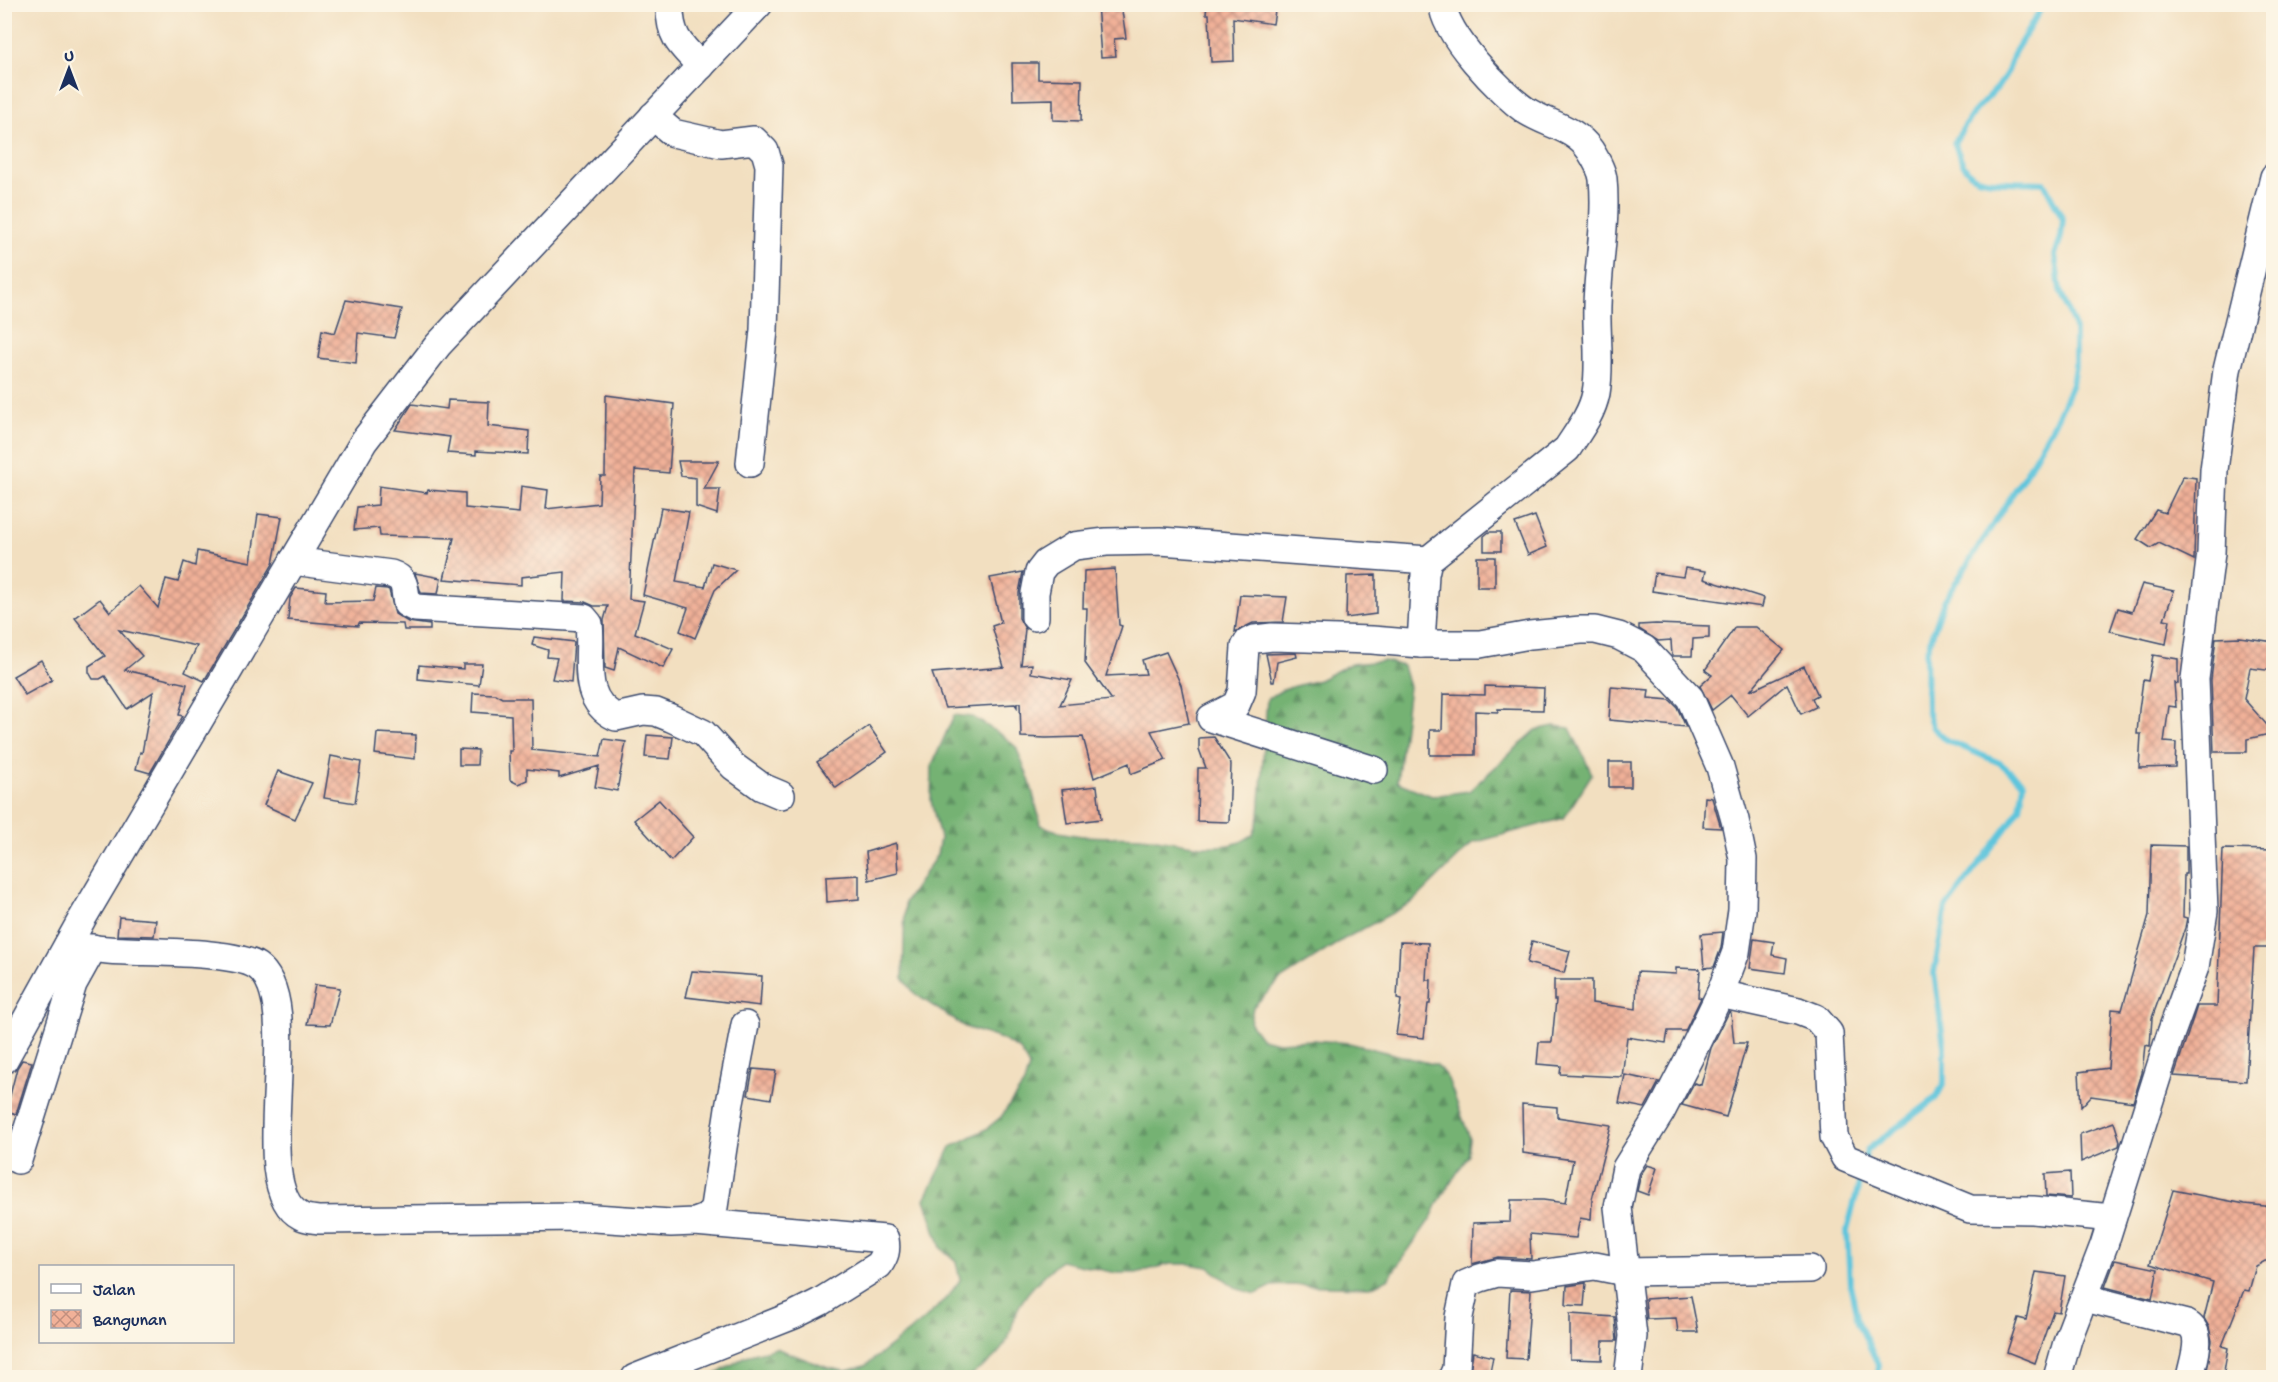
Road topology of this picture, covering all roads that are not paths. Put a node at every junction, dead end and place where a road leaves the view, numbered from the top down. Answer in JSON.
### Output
{"nodes":[{"id":1,"x":670,"y":4,"type":"edge"},
{"id":2,"x":759,"y":4,"type":"edge"},
{"id":3,"x":1443,"y":4,"type":"edge"},
{"id":4,"x":701,"y":66,"type":"junction"},
{"id":5,"x":653,"y":116,"type":"junction"},
{"id":6,"x":2274,"y":177,"type":"edge"},
{"id":7,"x":750,"y":463,"type":"dead end"},
{"id":8,"x":1428,"y":560,"type":"junction"},
{"id":9,"x":293,"y":561,"type":"junction"},
{"id":10,"x":1035,"y":616,"type":"dead end"},
{"id":11,"x":1421,"y":644,"type":"junction"},
{"id":12,"x":1374,"y":770,"type":"dead end"},
{"id":13,"x":781,"y":795,"type":"dead end"},
{"id":14,"x":80,"y":946,"type":"junction"},
{"id":15,"x":1720,"y":994,"type":"junction"},
{"id":16,"x":745,"y":1025,"type":"dead end"},
{"id":17,"x":4,"y":1060,"type":"edge"},
{"id":18,"x":18,"y":1160,"type":"dead end"},
{"id":19,"x":2112,"y":1218,"type":"junction"},
{"id":20,"x":695,"y":1222,"type":"junction"},
{"id":21,"x":1810,"y":1269,"type":"dead end"},
{"id":22,"x":1625,"y":1272,"type":"junction"},
{"id":23,"x":2085,"y":1298,"type":"junction"},
{"id":24,"x":635,"y":1377,"type":"edge"},
{"id":25,"x":1452,"y":1377,"type":"edge"},
{"id":26,"x":1628,"y":1377,"type":"edge"},
{"id":27,"x":2057,"y":1377,"type":"edge"},
{"id":28,"x":2190,"y":1377,"type":"edge"}],
"edges":[{"from":1,"to":4,"type":"street"},
{"from":2,"to":4,"type":"street"},
{"from":3,"to":8,"type":"street"},
{"from":4,"to":5,"type":"street"},
{"from":5,"to":7,"type":"street"},
{"from":5,"to":9,"type":"street"},
{"from":6,"to":19,"type":"street"},
{"from":8,"to":10,"type":"street"},
{"from":8,"to":11,"type":"street"},
{"from":9,"to":13,"type":"street"},
{"from":9,"to":14,"type":"street"},
{"from":11,"to":12,"type":"street"},
{"from":11,"to":15,"type":"street"},
{"from":14,"to":17,"type":"street"},
{"from":14,"to":18,"type":"street"},
{"from":14,"to":20,"type":"street"},
{"from":15,"to":19,"type":"street"},
{"from":15,"to":22,"type":"street"},
{"from":16,"to":20,"type":"street"},
{"from":19,"to":23,"type":"street"},
{"from":20,"to":24,"type":"street"},
{"from":21,"to":22,"type":"street"},
{"from":22,"to":25,"type":"street"},
{"from":22,"to":26,"type":"street"},
{"from":23,"to":27,"type":"street"},
{"from":23,"to":28,"type":"street"}]}
